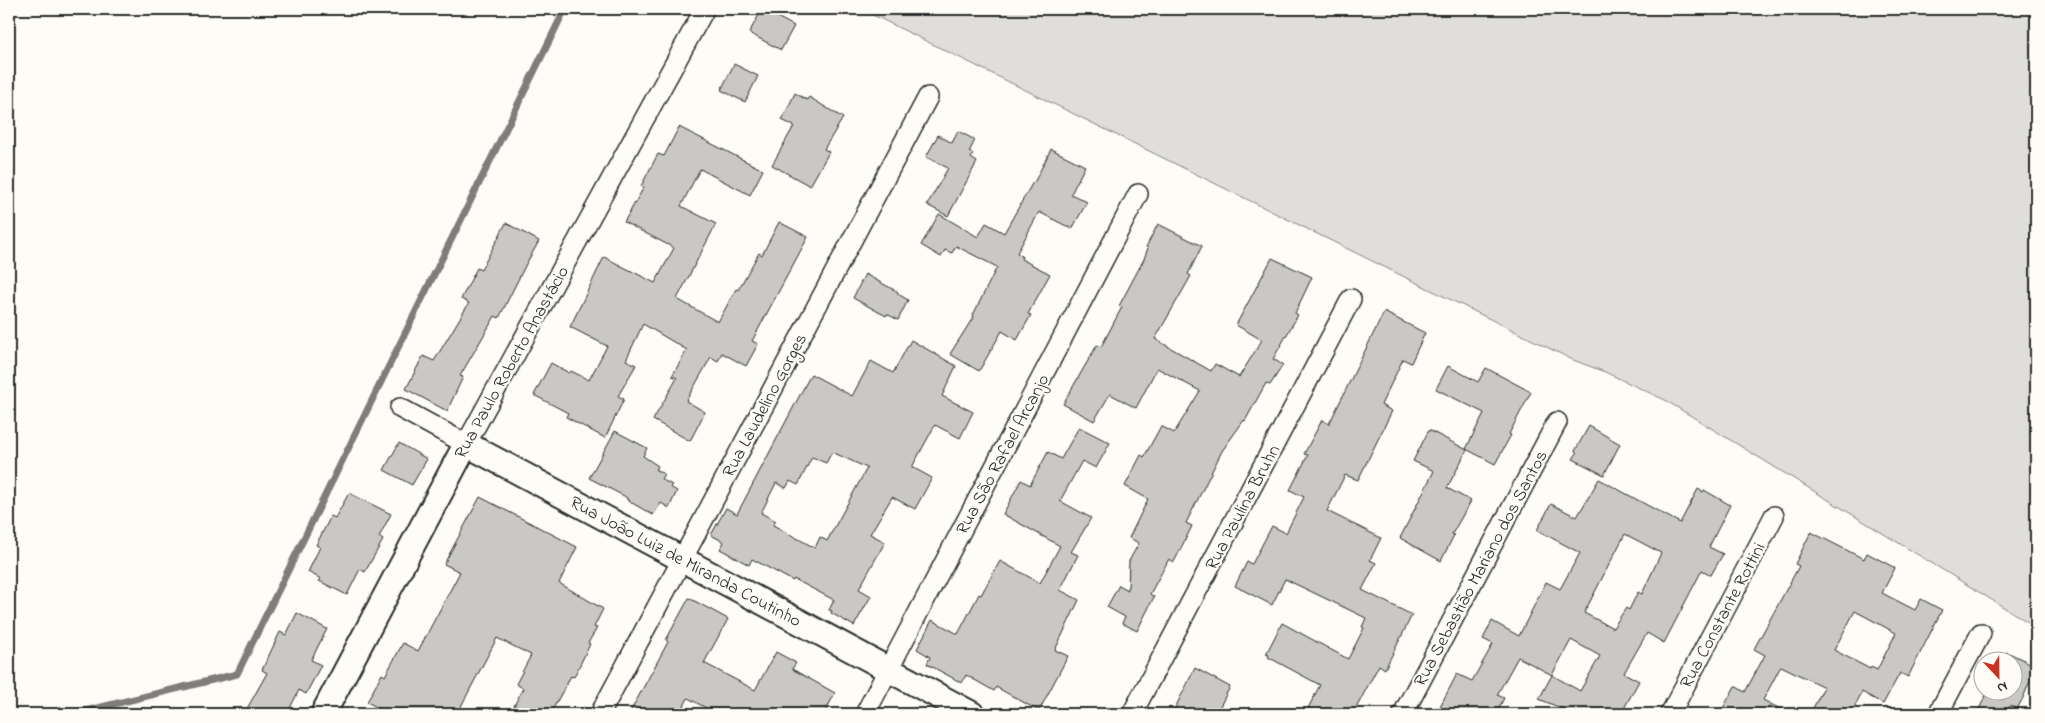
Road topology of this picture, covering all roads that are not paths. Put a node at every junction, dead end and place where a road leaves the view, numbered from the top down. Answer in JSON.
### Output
{"nodes":[{"id":1,"x":703,"y":12,"type":"dead end"},
{"id":2,"x":928,"y":97,"type":"dead end"},
{"id":3,"x":1138,"y":194,"type":"dead end"},
{"id":4,"x":1352,"y":299,"type":"dead end"},
{"id":5,"x":400,"y":408,"type":"dead end"},
{"id":6,"x":1557,"y":422,"type":"dead end"},
{"id":7,"x":466,"y":444,"type":"junction"},
{"id":8,"x":1774,"y":516,"type":"dead end"},
{"id":9,"x":682,"y":559,"type":"junction"},
{"id":10,"x":1981,"y":633,"type":"dead end"},
{"id":11,"x":889,"y":670,"type":"junction"},
{"id":12,"x":323,"y":714,"type":"edge"},
{"id":13,"x":600,"y":714,"type":"edge"},
{"id":14,"x":865,"y":714,"type":"edge"},
{"id":15,"x":972,"y":714,"type":"edge"},
{"id":16,"x":1132,"y":714,"type":"edge"},
{"id":17,"x":1403,"y":714,"type":"edge"},
{"id":18,"x":1670,"y":714,"type":"edge"},
{"id":19,"x":1938,"y":714,"type":"edge"}],
"edges":[{"from":1,"to":7,"type":"street","name":"Rua Paulo Roberto Anastácio"},
{"from":2,"to":9,"type":"street","name":"Rua Laudelino Gorges"},
{"from":3,"to":11,"type":"street","name":"Rua São Rafael Arcanjo"},
{"from":4,"to":16,"type":"street","name":"Rua Paulina Bruhn"},
{"from":5,"to":7,"type":"street","name":"Rua João Luiz de Miranda Coutinho"},
{"from":6,"to":17,"type":"street","name":"Rua Sebastião Mariano dos Santos"},
{"from":7,"to":9,"type":"street","name":"Rua João Luiz de Miranda Coutinho"},
{"from":7,"to":12,"type":"street","name":"Rua Paulo Roberto Anastácio"},
{"from":8,"to":18,"type":"street","name":"Rua Constante Rottini"},
{"from":9,"to":11,"type":"street","name":"Rua João Luiz de Miranda Coutinho"},
{"from":9,"to":13,"type":"street","name":"Rua Laudelino Gorges"},
{"from":10,"to":19,"type":"street"},
{"from":11,"to":14,"type":"street","name":"Rua São Rafael Arcanjo"},
{"from":11,"to":15,"type":"street","name":"Rua João Luiz de Miranda Coutinho"}]}
